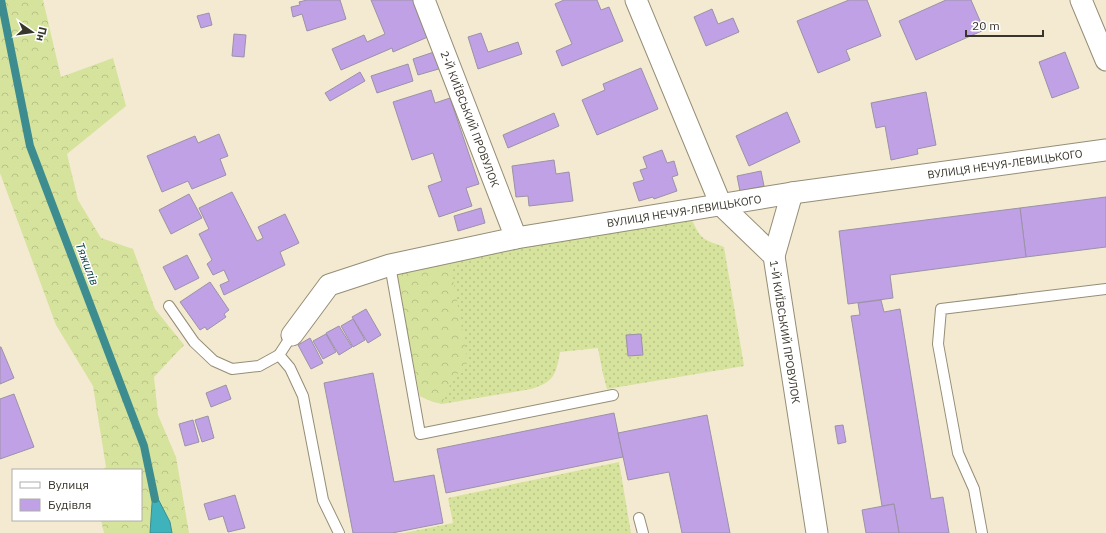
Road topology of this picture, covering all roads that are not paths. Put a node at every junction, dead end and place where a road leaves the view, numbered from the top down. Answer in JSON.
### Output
{"nodes":[{"id":1,"x":424,"y":0,"type":"edge"},
{"id":2,"x":636,"y":0,"type":"edge"},
{"id":3,"x":1081,"y":0,"type":"edge"},
{"id":4,"x":1106,"y":60,"type":"edge"},
{"id":5,"x":1106,"y":150,"type":"edge"},
{"id":6,"x":792,"y":193,"type":"junction"},
{"id":7,"x":721,"y":205,"type":"junction"},
{"id":8,"x":516,"y":238,"type":"junction"},
{"id":9,"x":774,"y":256,"type":"junction"},
{"id":10,"x":390,"y":265,"type":"junction"},
{"id":11,"x":1106,"y":289,"type":"edge"},
{"id":12,"x":169,"y":306,"type":"dead end"},
{"id":13,"x":292,"y":335,"type":"joint"},
{"id":14,"x":279,"y":355,"type":"junction"},
{"id":15,"x":613,"y":395,"type":"dead end"},
{"id":16,"x":640,"y":518,"type":"dead end"},
{"id":17,"x":339,"y":533,"type":"edge"},
{"id":18,"x":643,"y":533,"type":"edge"},
{"id":19,"x":817,"y":533,"type":"edge"},
{"id":20,"x":982,"y":533,"type":"edge"}],
"edges":[{"from":1,"to":8,"type":"street","name":"2-Й КИЇВСЬКИЙ ПРОВУЛОК"},
{"from":2,"to":7,"type":"street","name":"1-Й КИЇВСЬКИЙ ПРОВУЛОК"},
{"from":3,"to":4,"type":"street"},
{"from":5,"to":6,"type":"street","name":"ВУЛИЦЯ НЕЧУЯ-ЛЕВИЦЬКОГО"},
{"from":6,"to":7,"type":"street","name":"ВУЛИЦЯ НЕЧУЯ-ЛЕВИЦЬКОГО"},
{"from":6,"to":9,"type":"street"},
{"from":7,"to":8,"type":"street","name":"ВУЛИЦЯ НЕЧУЯ-ЛЕВИЦЬКОГО"},
{"from":7,"to":9,"type":"street","name":"1-Й КИЇВСЬКИЙ ПРОВУЛОК"},
{"from":8,"to":10,"type":"street","name":"ВУЛИЦЯ НЕЧУЯ-ЛЕВИЦЬКОГО"},
{"from":9,"to":19,"type":"street","name":"1-Й КИЇВСЬКИЙ ПРОВУЛОК"},
{"from":10,"to":13,"type":"street","name":"ВУЛИЦЯ НЕЧУЯ-ЛЕВИЦЬКОГО"},
{"from":10,"to":15,"type":"lane"},
{"from":11,"to":20,"type":"lane"},
{"from":12,"to":14,"type":"lane"},
{"from":13,"to":14,"type":"lane"},
{"from":14,"to":17,"type":"lane"},
{"from":16,"to":18,"type":"lane"}]}
